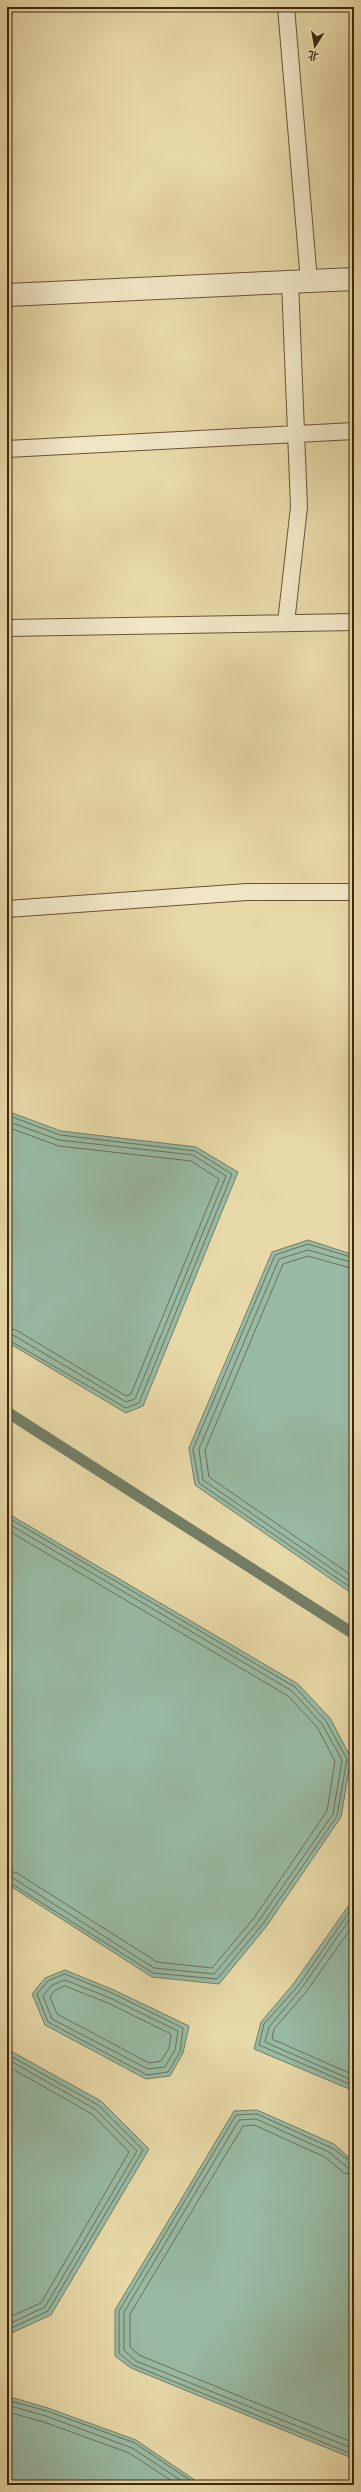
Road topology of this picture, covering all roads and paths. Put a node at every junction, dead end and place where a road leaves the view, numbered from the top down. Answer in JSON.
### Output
{"nodes":[{"id":1,"x":286,"y":7,"type":"edge"},
{"id":2,"x":354,"y":279,"type":"edge"},
{"id":3,"x":300,"y":282,"type":"junction"},
{"id":4,"x":7,"y":295,"type":"edge"},
{"id":5,"x":354,"y":431,"type":"edge"},
{"id":6,"x":297,"y":433,"type":"junction"},
{"id":7,"x":7,"y":448,"type":"edge"},
{"id":8,"x":354,"y":622,"type":"edge"},
{"id":9,"x":286,"y":623,"type":"junction"},
{"id":10,"x":7,"y":628,"type":"edge"},
{"id":11,"x":354,"y":892,"type":"edge"},
{"id":12,"x":7,"y":909,"type":"edge"}],
"edges":[{"from":1,"to":3,"type":"lane"},
{"from":2,"to":3,"type":"street"},
{"from":3,"to":4,"type":"street"},
{"from":3,"to":6,"type":"lane"},
{"from":5,"to":6,"type":"lane"},
{"from":6,"to":7,"type":"lane"},
{"from":6,"to":9,"type":"lane"},
{"from":8,"to":9,"type":"lane"},
{"from":9,"to":10,"type":"lane"},
{"from":11,"to":12,"type":"lane"}]}
